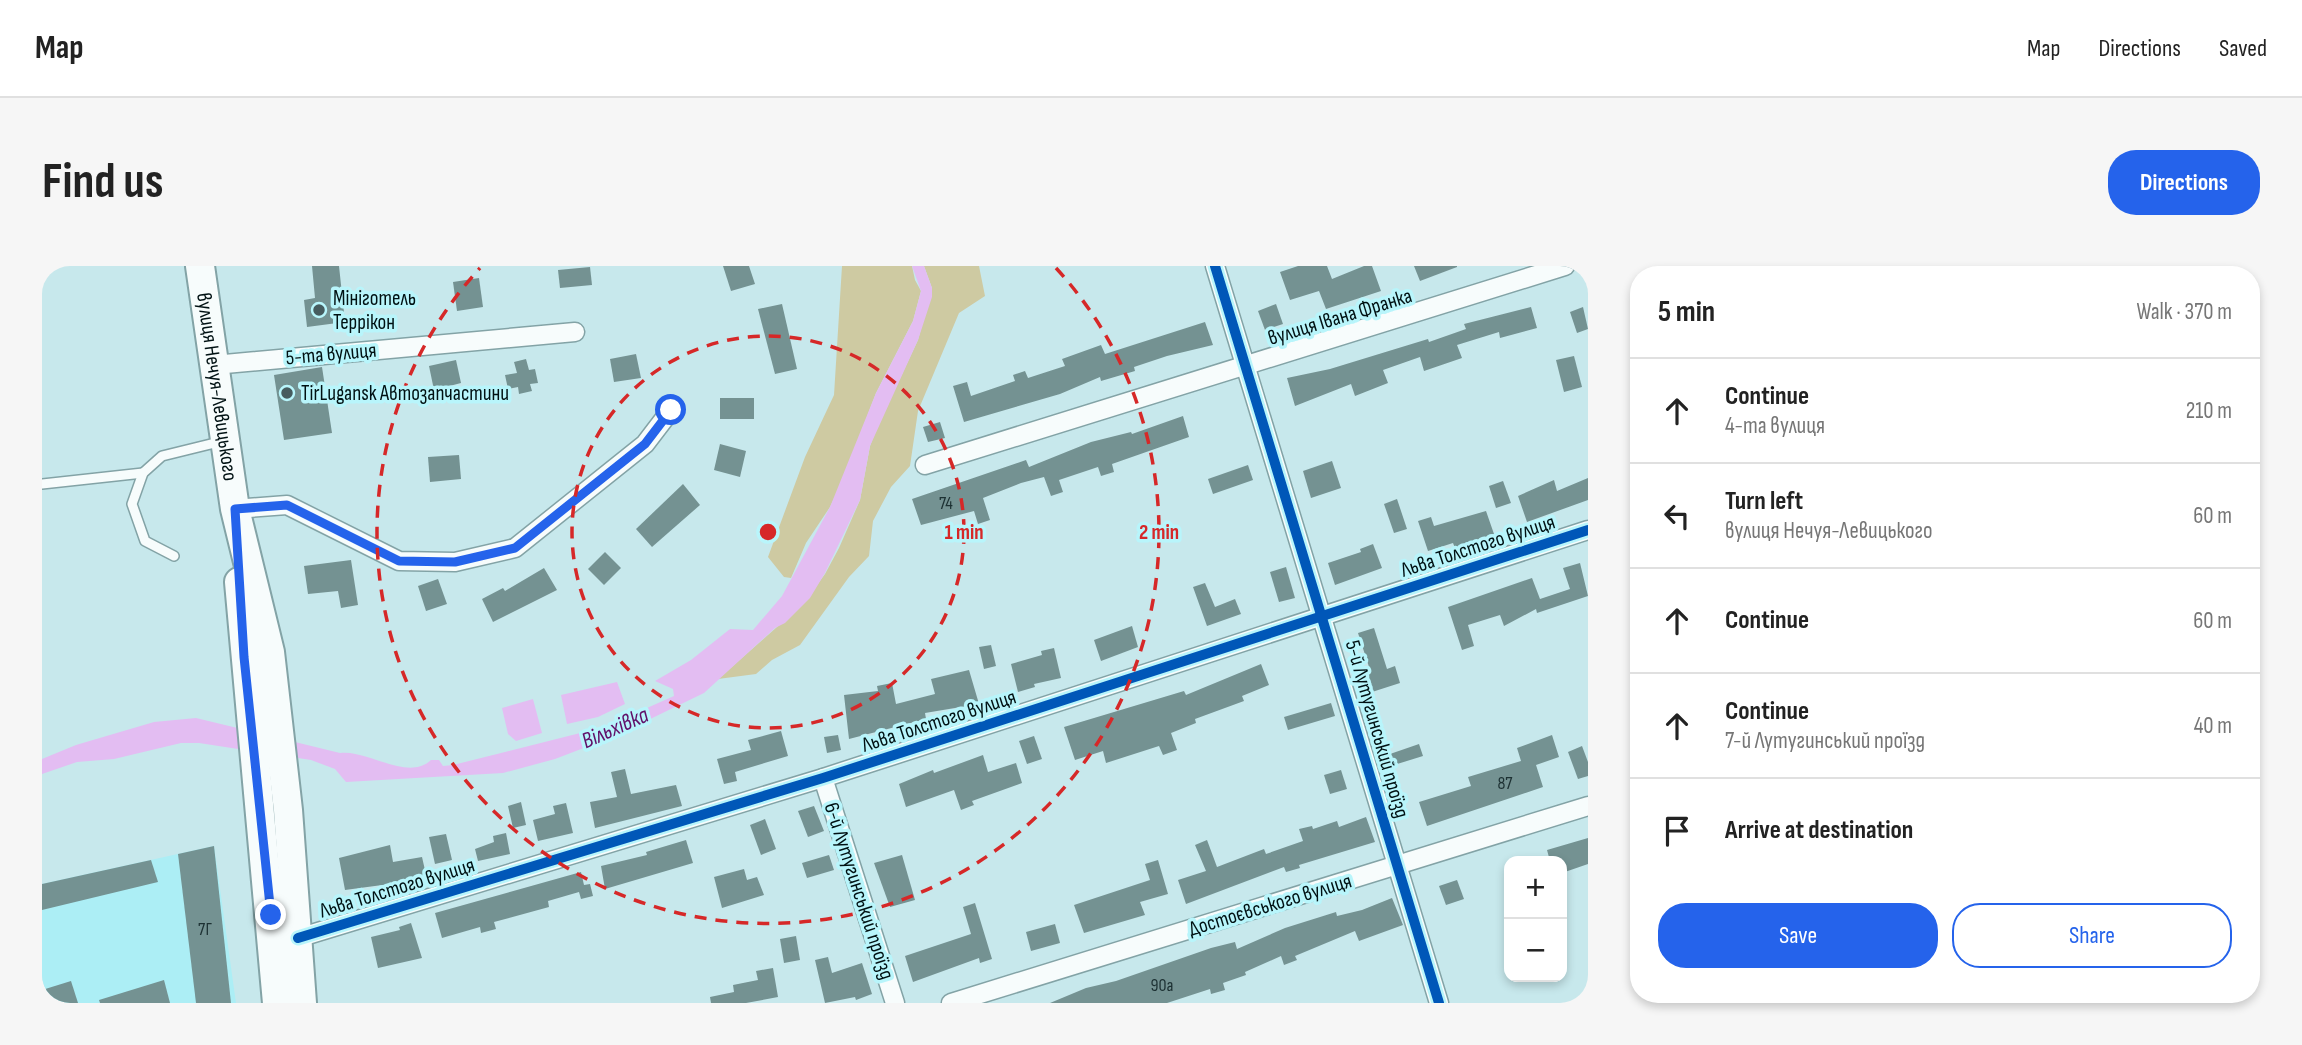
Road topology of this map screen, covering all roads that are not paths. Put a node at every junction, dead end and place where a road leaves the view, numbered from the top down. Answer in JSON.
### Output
{"nodes":[{"id":1,"x":200,"y":266,"type":"edge"},
{"id":2,"x":1215,"y":266,"type":"edge"},
{"id":3,"x":1565,"y":266,"type":"edge"},
{"id":4,"x":575,"y":332,"type":"dead end"},
{"id":5,"x":214,"y":365,"type":"junction"},
{"id":6,"x":1247,"y":366,"type":"junction"},
{"id":7,"x":671,"y":410,"type":"dead end"},
{"id":8,"x":225,"y":440,"type":"junction"},
{"id":9,"x":925,"y":465,"type":"dead end"},
{"id":10,"x":143,"y":473,"type":"junction"},
{"id":11,"x":42,"y":484,"type":"edge"},
{"id":12,"x":235,"y":509,"type":"junction"},
{"id":13,"x":1588,"y":530,"type":"edge"},
{"id":14,"x":174,"y":556,"type":"dead end"},
{"id":15,"x":1324,"y":617,"type":"junction"},
{"id":16,"x":257,"y":654,"type":"junction"},
{"id":17,"x":822,"y":778,"type":"junction"},
{"id":18,"x":1588,"y":806,"type":"edge"},
{"id":19,"x":1397,"y":866,"type":"junction"},
{"id":20,"x":298,"y":938,"type":"junction"},
{"id":21,"x":277,"y":1003,"type":"edge"},
{"id":22,"x":302,"y":1003,"type":"edge"},
{"id":23,"x":895,"y":1003,"type":"edge"},
{"id":24,"x":951,"y":1003,"type":"edge"},
{"id":25,"x":1439,"y":1003,"type":"edge"}],
"edges":[{"from":1,"to":5,"type":"main road","name":"вулиця Нечуя-Левицького"},
{"from":2,"to":6,"type":"street","name":"5-й Лутугинський проїзд"},
{"from":3,"to":6,"type":"street","name":"вулиця Івана Франка"},
{"from":4,"to":5,"type":"street","name":"5-та вулиця"},
{"from":5,"to":8,"type":"main road","name":"вулиця Нечуя-Левицького"},
{"from":6,"to":9,"type":"street","name":"вулиця Івана Франка"},
{"from":6,"to":15,"type":"street","name":"5-й Лутугинський проїзд"},
{"from":7,"to":12,"type":"street"},
{"from":8,"to":10,"type":"lane"},
{"from":8,"to":12,"type":"main road","name":"вулиця Нечуя-Левицького"},
{"from":10,"to":11,"type":"lane"},
{"from":10,"to":14,"type":"lane"},
{"from":12,"to":16,"type":"main road","name":"вулиця Нечуя-Левицького"},
{"from":13,"to":15,"type":"street","name":"Льва Толстого вулиця"},
{"from":15,"to":17,"type":"street","name":"Льва Толстого вулиця"},
{"from":15,"to":19,"type":"street","name":"5-й Лутугинський проїзд"},
{"from":16,"to":20,"type":"main road"},
{"from":16,"to":21,"type":"main road"},
{"from":17,"to":20,"type":"street","name":"Льва Толстого вулиця"},
{"from":17,"to":23,"type":"street","name":"6-й Лутугинський проїзд"},
{"from":18,"to":19,"type":"street","name":"Достоєвського вулиця"},
{"from":19,"to":24,"type":"street","name":"Достоєвського вулиця"},
{"from":19,"to":25,"type":"street","name":"5-й Лутугинський проїзд"},
{"from":20,"to":22,"type":"main road"}]}
